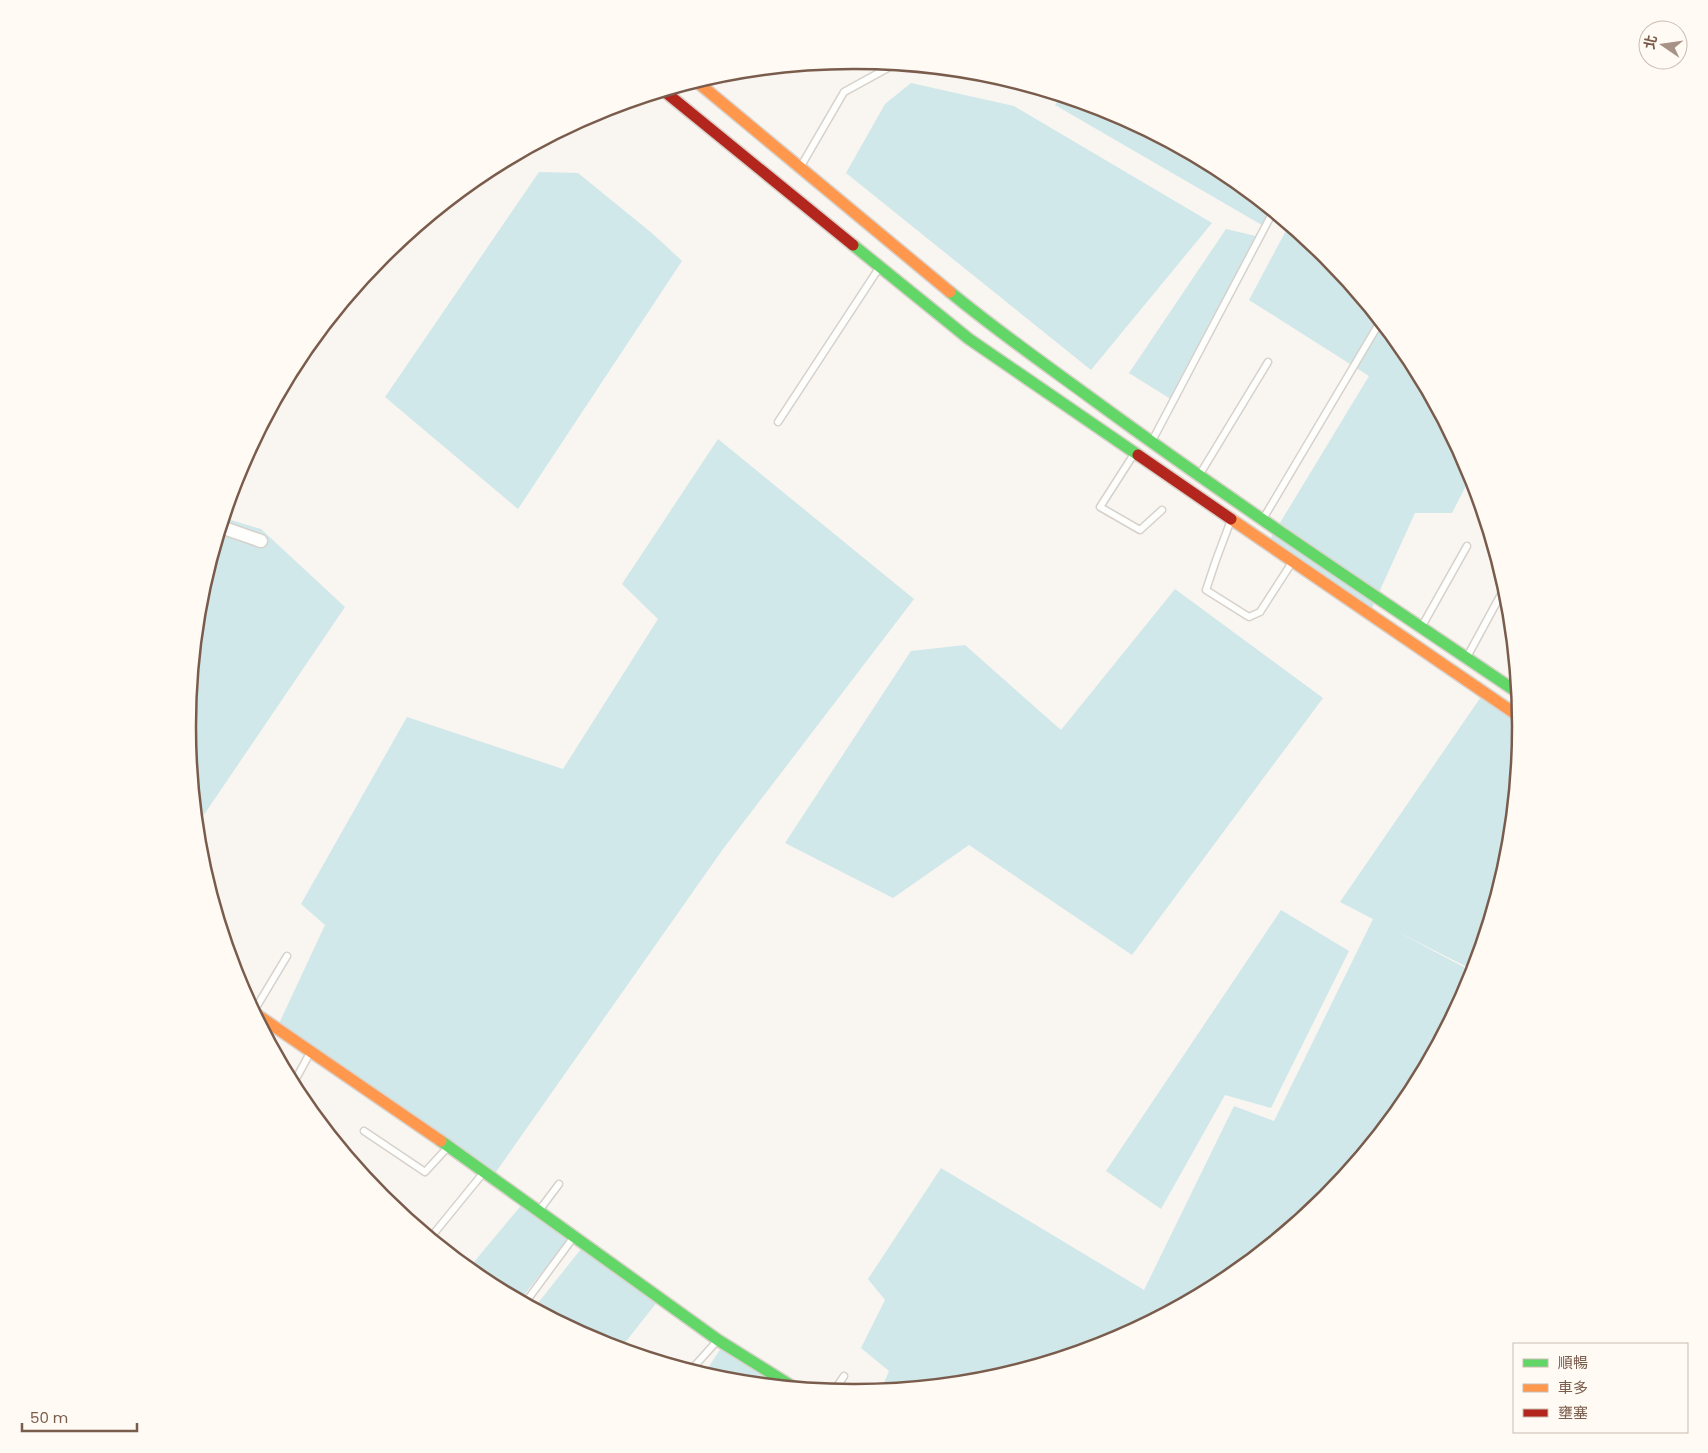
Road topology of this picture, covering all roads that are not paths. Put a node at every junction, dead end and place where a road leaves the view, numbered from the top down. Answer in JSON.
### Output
{"nodes":[{"id":1,"x":885,"y":70,"type":"edge"},
{"id":2,"x":703,"y":87,"type":"edge"},
{"id":3,"x":670,"y":96,"type":"edge"},
{"id":4,"x":800,"y":167,"type":"junction"},
{"id":5,"x":1270,"y":218,"type":"edge"},
{"id":6,"x":880,"y":267,"type":"junction"},
{"id":7,"x":1377,"y":327,"type":"edge"},
{"id":8,"x":1268,"y":362,"type":"dead end"},
{"id":9,"x":778,"y":422,"type":"dead end"},
{"id":10,"x":1152,"y":442,"type":"junction"},
{"id":11,"x":1135,"y":452,"type":"junction"},
{"id":12,"x":1199,"y":475,"type":"junction"},
{"id":13,"x":1162,"y":510,"type":"dead end"},
{"id":14,"x":1232,"y":519,"type":"junction"},
{"id":15,"x":1263,"y":520,"type":"junction"},
{"id":16,"x":227,"y":529,"type":"edge"},
{"id":17,"x":261,"y":541,"type":"dead end"},
{"id":18,"x":1468,"y":546,"type":"dead end"},
{"id":19,"x":1293,"y":561,"type":"junction"},
{"id":20,"x":1499,"y":598,"type":"edge"},
{"id":21,"x":1421,"y":627,"type":"junction"},
{"id":22,"x":1466,"y":658,"type":"junction"},
{"id":23,"x":1510,"y":687,"type":"edge"},
{"id":24,"x":1511,"y":711,"type":"edge"},
{"id":25,"x":287,"y":956,"type":"dead end"},
{"id":26,"x":259,"y":1006,"type":"edge"},
{"id":27,"x":266,"y":1021,"type":"edge"},
{"id":28,"x":310,"y":1052,"type":"junction"},
{"id":29,"x":297,"y":1076,"type":"edge"},
{"id":30,"x":364,"y":1131,"type":"dead end"},
{"id":31,"x":449,"y":1146,"type":"junction"},
{"id":32,"x":484,"y":1172,"type":"junction"},
{"id":33,"x":559,"y":1184,"type":"dead end"},
{"id":34,"x":539,"y":1212,"type":"junction"},
{"id":35,"x":435,"y":1233,"type":"edge"},
{"id":36,"x":574,"y":1237,"type":"junction"},
{"id":37,"x":529,"y":1298,"type":"edge"},
{"id":38,"x":718,"y":1340,"type":"junction"},
{"id":39,"x":696,"y":1365,"type":"edge"},
{"id":40,"x":844,"y":1376,"type":"dead end"},
{"id":41,"x":782,"y":1380,"type":"edge"},
{"id":42,"x":839,"y":1384,"type":"edge"}],
"edges":[{"from":1,"to":4,"type":"lane"},
{"from":2,"to":4,"type":"street"},
{"from":3,"to":6,"type":"street"},
{"from":4,"to":10,"type":"street"},
{"from":5,"to":10,"type":"lane"},
{"from":6,"to":9,"type":"lane"},
{"from":6,"to":11,"type":"street"},
{"from":7,"to":15,"type":"lane"},
{"from":8,"to":12,"type":"lane"},
{"from":10,"to":12,"type":"street"},
{"from":11,"to":13,"type":"lane"},
{"from":11,"to":14,"type":"street"},
{"from":12,"to":15,"type":"street"},
{"from":14,"to":19,"type":"street"},
{"from":14,"to":19,"type":"lane"},
{"from":15,"to":21,"type":"street"},
{"from":16,"to":17,"type":"street"},
{"from":18,"to":21,"type":"lane"},
{"from":19,"to":24,"type":"street"},
{"from":20,"to":22,"type":"lane"},
{"from":21,"to":22,"type":"street"},
{"from":22,"to":23,"type":"street"},
{"from":25,"to":26,"type":"lane"},
{"from":27,"to":28,"type":"street"},
{"from":28,"to":29,"type":"lane"},
{"from":28,"to":31,"type":"street"},
{"from":30,"to":31,"type":"lane"},
{"from":31,"to":32,"type":"street"},
{"from":32,"to":34,"type":"street"},
{"from":32,"to":35,"type":"lane"},
{"from":33,"to":34,"type":"lane"},
{"from":34,"to":36,"type":"street"},
{"from":36,"to":37,"type":"lane"},
{"from":36,"to":38,"type":"street"},
{"from":38,"to":39,"type":"lane"},
{"from":38,"to":41,"type":"street"},
{"from":40,"to":42,"type":"lane"}]}
